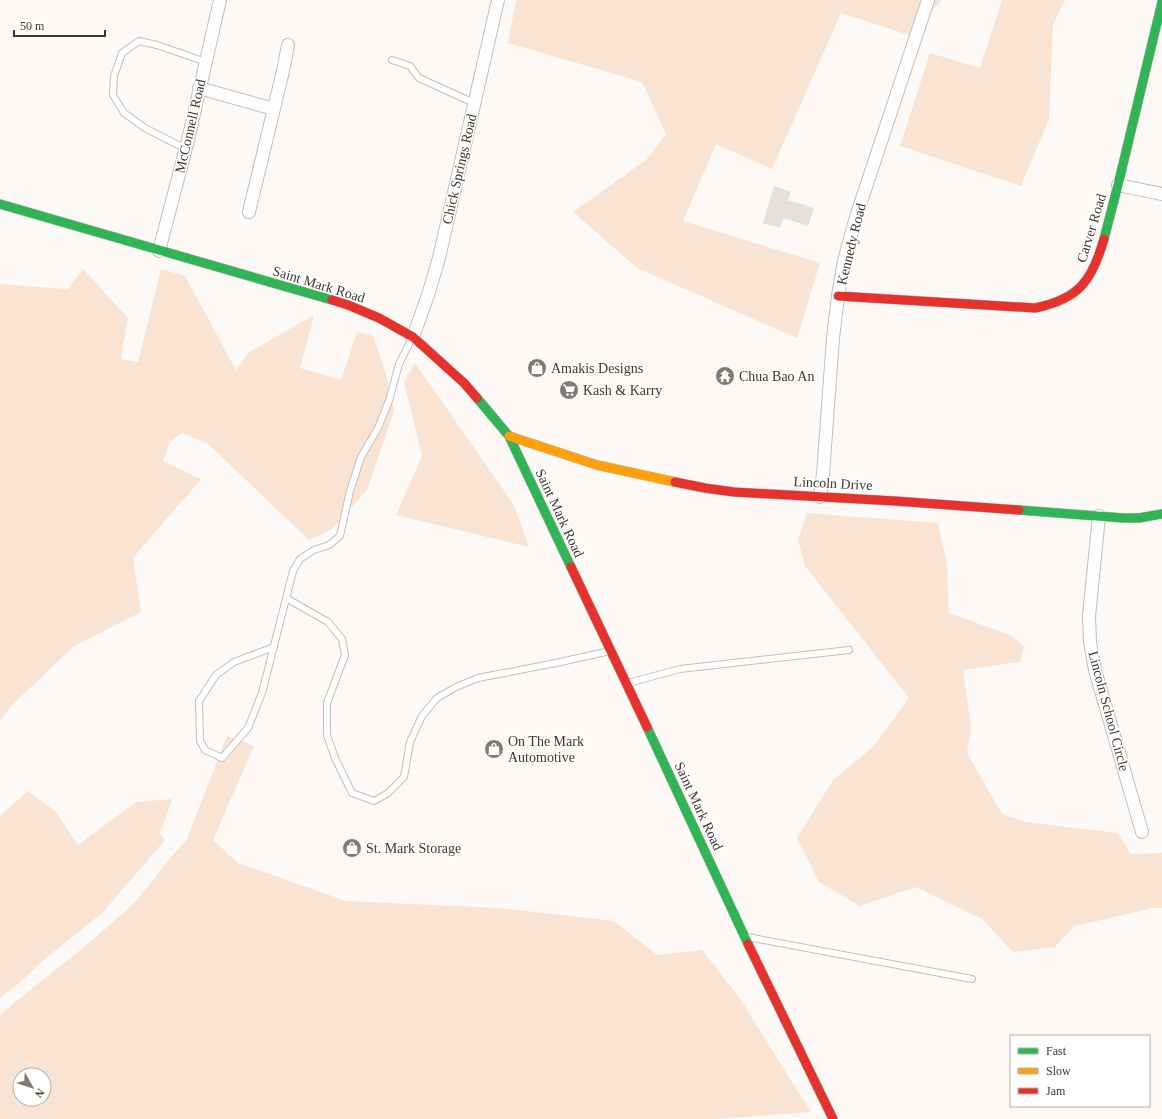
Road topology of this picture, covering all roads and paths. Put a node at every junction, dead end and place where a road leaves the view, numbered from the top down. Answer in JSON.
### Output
{"nodes":[{"id":1,"x":220,"y":0,"type":"edge"},
{"id":2,"x":498,"y":0,"type":"edge"},
{"id":3,"x":928,"y":0,"type":"edge"},
{"id":4,"x":1162,"y":2,"type":"edge"},
{"id":5,"x":288,"y":45,"type":"dead end"},
{"id":6,"x":392,"y":60,"type":"dead end"},
{"id":7,"x":206,"y":62,"type":"junction"},
{"id":8,"x":199,"y":88,"type":"junction"},
{"id":9,"x":474,"y":103,"type":"junction"},
{"id":10,"x":274,"y":109,"type":"junction"},
{"id":11,"x":186,"y":148,"type":"junction"},
{"id":12,"x":1118,"y":185,"type":"junction"},
{"id":13,"x":1162,"y":194,"type":"edge"},
{"id":14,"x":0,"y":204,"type":"edge"},
{"id":15,"x":249,"y":212,"type":"dead end"},
{"id":16,"x":158,"y":251,"type":"junction"},
{"id":17,"x":838,"y":296,"type":"junction"},
{"id":18,"x":413,"y":337,"type":"junction"},
{"id":19,"x":508,"y":436,"type":"junction"},
{"id":20,"x":820,"y":497,"type":"junction"},
{"id":21,"x":1162,"y":514,"type":"edge"},
{"id":22,"x":1099,"y":516,"type":"junction"},
{"id":23,"x":286,"y":598,"type":"junction"},
{"id":24,"x":274,"y":647,"type":"junction"},
{"id":25,"x":849,"y":650,"type":"dead end"},
{"id":26,"x":610,"y":651,"type":"junction"},
{"id":27,"x":627,"y":684,"type":"junction"},
{"id":28,"x":1142,"y":832,"type":"dead end"},
{"id":29,"x":745,"y":937,"type":"junction"},
{"id":30,"x":972,"y":979,"type":"dead end"},
{"id":31,"x":833,"y":1119,"type":"edge"}],
"edges":[{"from":1,"to":7,"type":"street","name":"McConnell Road"},
{"from":2,"to":9,"type":"street","name":"Chick Springs Road"},
{"from":3,"to":17,"type":"street","name":"Kennedy Road"},
{"from":4,"to":12,"type":"street","name":"Carver Road"},
{"from":5,"to":10,"type":"street"},
{"from":6,"to":9,"type":"lane"},
{"from":7,"to":8,"type":"street","name":"McConnell Road"},
{"from":7,"to":11,"type":"lane"},
{"from":8,"to":10,"type":"street"},
{"from":8,"to":11,"type":"street","name":"McConnell Road"},
{"from":9,"to":18,"type":"street","name":"Chick Springs Road"},
{"from":10,"to":15,"type":"street"},
{"from":11,"to":16,"type":"street","name":"McConnell Road"},
{"from":12,"to":13,"type":"street"},
{"from":12,"to":17,"type":"street","name":"Carver Road"},
{"from":14,"to":16,"type":"street","name":"Saint Mark Road"},
{"from":16,"to":18,"type":"street","name":"Saint Mark Road"},
{"from":17,"to":20,"type":"street","name":"Kennedy Road"},
{"from":18,"to":19,"type":"street","name":"Saint Mark Road"},
{"from":18,"to":23,"type":"lane"},
{"from":19,"to":20,"type":"street","name":"Lincoln Drive"},
{"from":19,"to":26,"type":"street","name":"Saint Mark Road"},
{"from":20,"to":22,"type":"street","name":"Lincoln Drive"},
{"from":21,"to":22,"type":"street","name":"Lincoln Drive"},
{"from":22,"to":28,"type":"street","name":"Lincoln School Circle"},
{"from":23,"to":24,"type":"lane"},
{"from":23,"to":26,"type":"lane"},
{"from":24,"to":24,"type":"lane"},
{"from":25,"to":27,"type":"lane"},
{"from":26,"to":27,"type":"street","name":"Saint Mark Road"},
{"from":27,"to":29,"type":"street","name":"Saint Mark Road"},
{"from":29,"to":30,"type":"lane"},
{"from":29,"to":31,"type":"street","name":"Saint Mark Road"}]}
